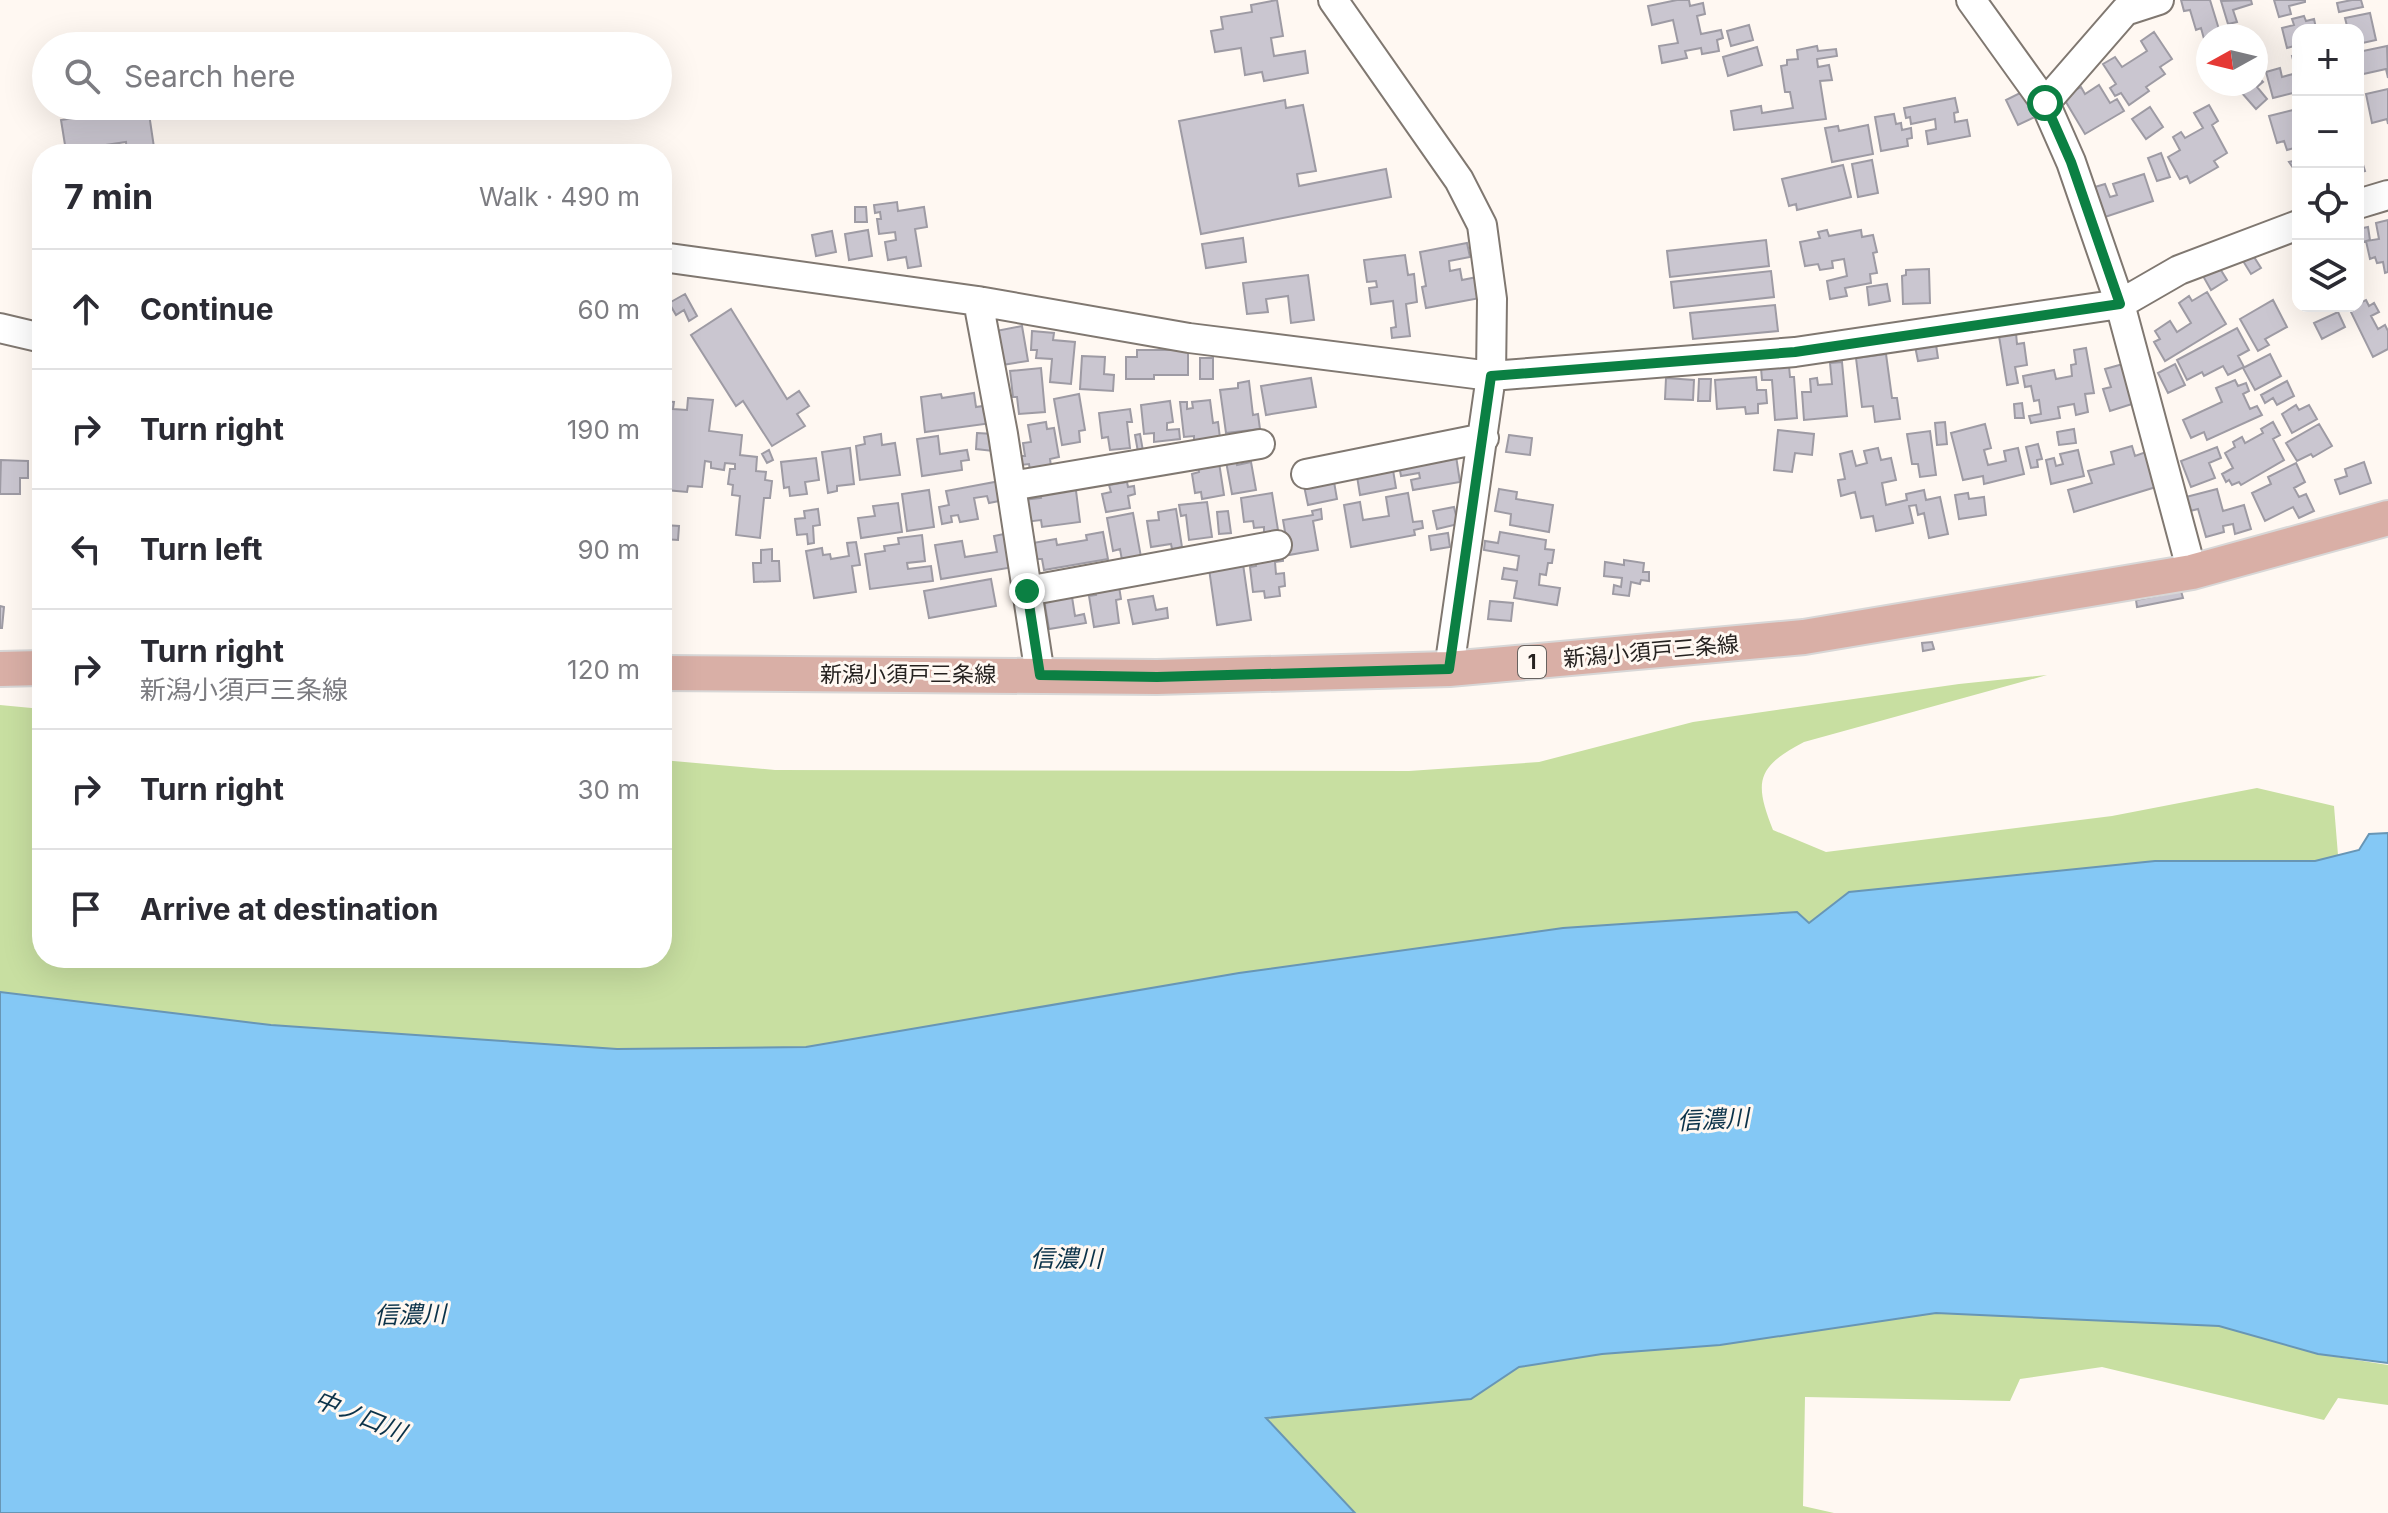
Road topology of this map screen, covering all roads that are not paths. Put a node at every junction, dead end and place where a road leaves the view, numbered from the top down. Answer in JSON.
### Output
{"nodes":[{"id":1,"x":1333,"y":0,"type":"edge"},
{"id":2,"x":1971,"y":0,"type":"edge"},
{"id":3,"x":2159,"y":0,"type":"edge"},
{"id":4,"x":2045,"y":103,"type":"junction"},
{"id":5,"x":2388,"y":195,"type":"edge"},
{"id":6,"x":2364,"y":202,"type":"edge"},
{"id":7,"x":2292,"y":227,"type":"edge"},
{"id":8,"x":672,"y":258,"type":"edge"},
{"id":9,"x":978,"y":301,"type":"junction"},
{"id":10,"x":2120,"y":304,"type":"junction"},
{"id":11,"x":0,"y":328,"type":"edge"},
{"id":12,"x":32,"y":336,"type":"edge"},
{"id":13,"x":1491,"y":376,"type":"junction"},
{"id":14,"x":1484,"y":438,"type":"junction"},
{"id":15,"x":1260,"y":444,"type":"dead end"},
{"id":16,"x":1306,"y":474,"type":"dead end"},
{"id":17,"x":1011,"y":486,"type":"junction"},
{"id":18,"x":2388,"y":518,"type":"edge"},
{"id":19,"x":1277,"y":545,"type":"dead end"},
{"id":20,"x":2192,"y":572,"type":"junction"},
{"id":21,"x":1027,"y":591,"type":"junction"},
{"id":22,"x":32,"y":668,"type":"edge"},
{"id":23,"x":0,"y":669,"type":"edge"},
{"id":24,"x":1449,"y":669,"type":"junction"},
{"id":25,"x":672,"y":673,"type":"edge"},
{"id":26,"x":1040,"y":675,"type":"junction"}],
"edges":[{"from":1,"to":13,"type":"street"},
{"from":2,"to":4,"type":"street"},
{"from":3,"to":4,"type":"street"},
{"from":4,"to":10,"type":"street"},
{"from":5,"to":6,"type":"street"},
{"from":7,"to":10,"type":"street"},
{"from":8,"to":9,"type":"street"},
{"from":9,"to":13,"type":"street"},
{"from":9,"to":17,"type":"street"},
{"from":10,"to":13,"type":"street"},
{"from":10,"to":20,"type":"street"},
{"from":11,"to":12,"type":"street"},
{"from":13,"to":14,"type":"street"},
{"from":14,"to":16,"type":"street"},
{"from":14,"to":24,"type":"street"},
{"from":15,"to":17,"type":"street"},
{"from":17,"to":21,"type":"street"},
{"from":18,"to":20,"type":"main road","name":"新潟小須戸三条線","number":"1"},
{"from":19,"to":21,"type":"street"},
{"from":20,"to":24,"type":"main road","name":"新潟小須戸三条線","number":"1"},
{"from":21,"to":26,"type":"street"},
{"from":22,"to":23,"type":"main road"},
{"from":24,"to":26,"type":"main road","name":"新潟小須戸三条線","number":"1"},
{"from":25,"to":26,"type":"main road","name":"新潟小須戸三条線","number":"1"}]}
